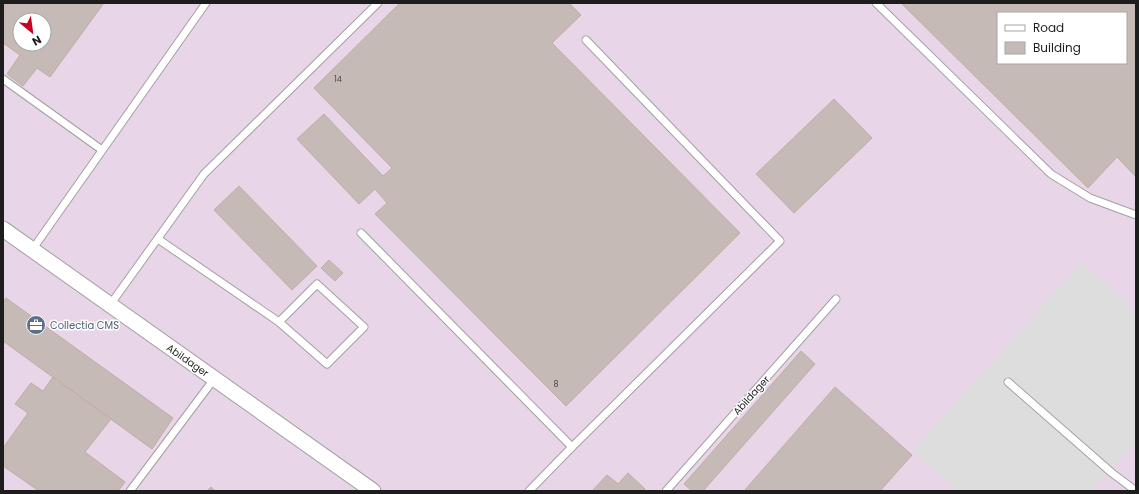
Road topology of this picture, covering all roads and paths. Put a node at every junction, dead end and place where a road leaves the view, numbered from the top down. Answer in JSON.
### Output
{"nodes":[{"id":1,"x":206,"y":3,"type":"edge"},
{"id":2,"x":378,"y":3,"type":"edge"},
{"id":3,"x":876,"y":3,"type":"edge"},
{"id":4,"x":586,"y":40,"type":"dead end"},
{"id":5,"x":3,"y":79,"type":"edge"},
{"id":6,"x":102,"y":150,"type":"junction"},
{"id":7,"x":1136,"y":215,"type":"edge"},
{"id":8,"x":3,"y":229,"type":"edge"},
{"id":9,"x":360,"y":233,"type":"dead end"},
{"id":10,"x":158,"y":239,"type":"junction"},
{"id":11,"x":32,"y":250,"type":"junction"},
{"id":12,"x":836,"y":299,"type":"dead end"},
{"id":13,"x":110,"y":305,"type":"junction"},
{"id":14,"x":280,"y":322,"type":"junction"},
{"id":15,"x":214,"y":379,"type":"junction"},
{"id":16,"x":1008,"y":382,"type":"dead end"},
{"id":17,"x":572,"y":447,"type":"junction"},
{"id":18,"x":130,"y":491,"type":"edge"},
{"id":19,"x":373,"y":491,"type":"edge"},
{"id":20,"x":529,"y":491,"type":"edge"},
{"id":21,"x":666,"y":491,"type":"edge"},
{"id":22,"x":1136,"y":491,"type":"edge"}],
"edges":[{"from":1,"to":6,"type":"lane"},
{"from":2,"to":10,"type":"lane"},
{"from":3,"to":7,"type":"lane"},
{"from":4,"to":17,"type":"lane"},
{"from":5,"to":6,"type":"lane"},
{"from":6,"to":11,"type":"lane"},
{"from":8,"to":11,"type":"street","name":"Abildager"},
{"from":9,"to":17,"type":"lane"},
{"from":10,"to":13,"type":"lane"},
{"from":10,"to":14,"type":"lane"},
{"from":11,"to":13,"type":"street","name":"Abildager"},
{"from":12,"to":21,"type":"lane","name":"Abildager"},
{"from":13,"to":15,"type":"street","name":"Abildager"},
{"from":14,"to":14,"type":"lane"},
{"from":15,"to":18,"type":"lane"},
{"from":15,"to":19,"type":"street","name":"Abildager"},
{"from":16,"to":22,"type":"lane"},
{"from":17,"to":20,"type":"lane"}]}
